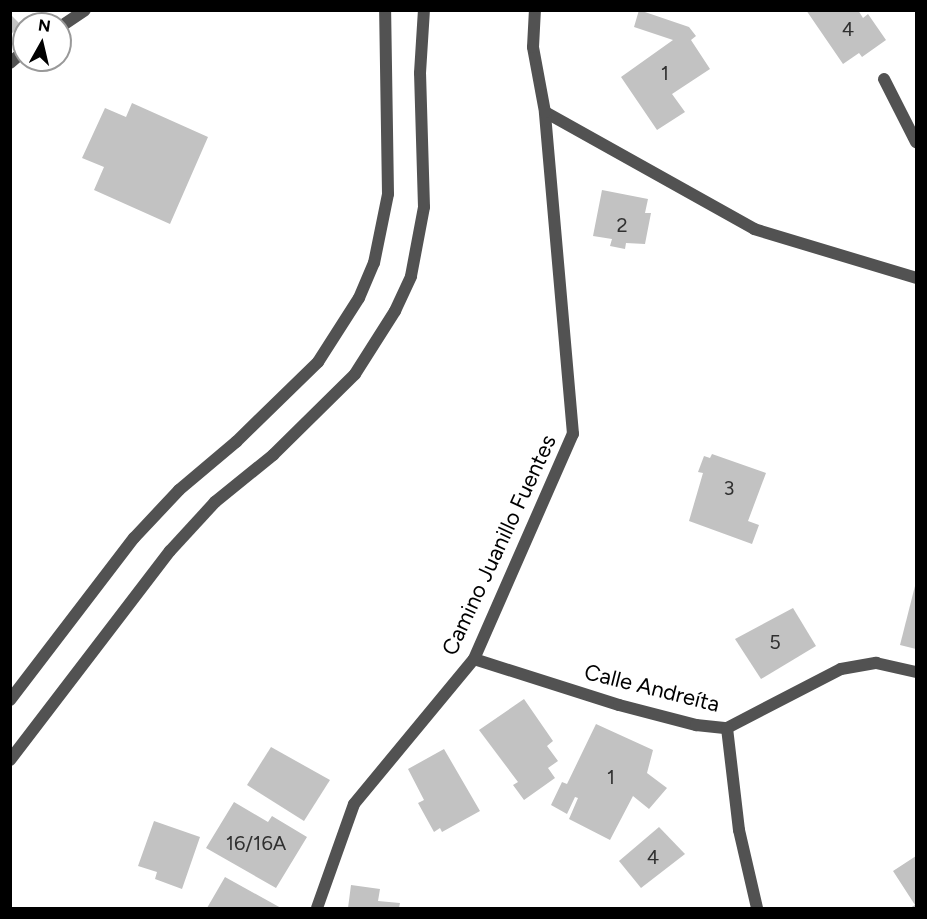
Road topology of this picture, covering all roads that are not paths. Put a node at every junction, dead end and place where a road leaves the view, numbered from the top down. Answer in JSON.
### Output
{"nodes":[{"id":1,"x":385,"y":10,"type":"edge"},
{"id":2,"x":424,"y":10,"type":"edge"},
{"id":3,"x":535,"y":10,"type":"edge"},
{"id":4,"x":884,"y":79,"type":"dead end"},
{"id":5,"x":545,"y":112,"type":"junction"},
{"id":6,"x":916,"y":142,"type":"edge"},
{"id":7,"x":916,"y":278,"type":"edge"},
{"id":8,"x":474,"y":659,"type":"junction"},
{"id":9,"x":916,"y":672,"type":"edge"},
{"id":10,"x":10,"y":700,"type":"edge"},
{"id":11,"x":727,"y":728,"type":"junction"},
{"id":12,"x":10,"y":760,"type":"edge"},
{"id":13,"x":317,"y":909,"type":"edge"},
{"id":14,"x":757,"y":909,"type":"edge"}],
"edges":[{"from":1,"to":10,"type":"street"},
{"from":2,"to":12,"type":"street"},
{"from":3,"to":5,"type":"street","name":"Camino Juanillo Fuentes"},
{"from":4,"to":6,"type":"street"},
{"from":5,"to":7,"type":"street"},
{"from":5,"to":8,"type":"street","name":"Camino Juanillo Fuentes"},
{"from":8,"to":11,"type":"street","name":"Calle Andreíta"},
{"from":8,"to":13,"type":"street","name":"Camino Juanillo Fuentes"},
{"from":9,"to":11,"type":"street","name":"Calle Andreíta"},
{"from":11,"to":14,"type":"street"}]}
